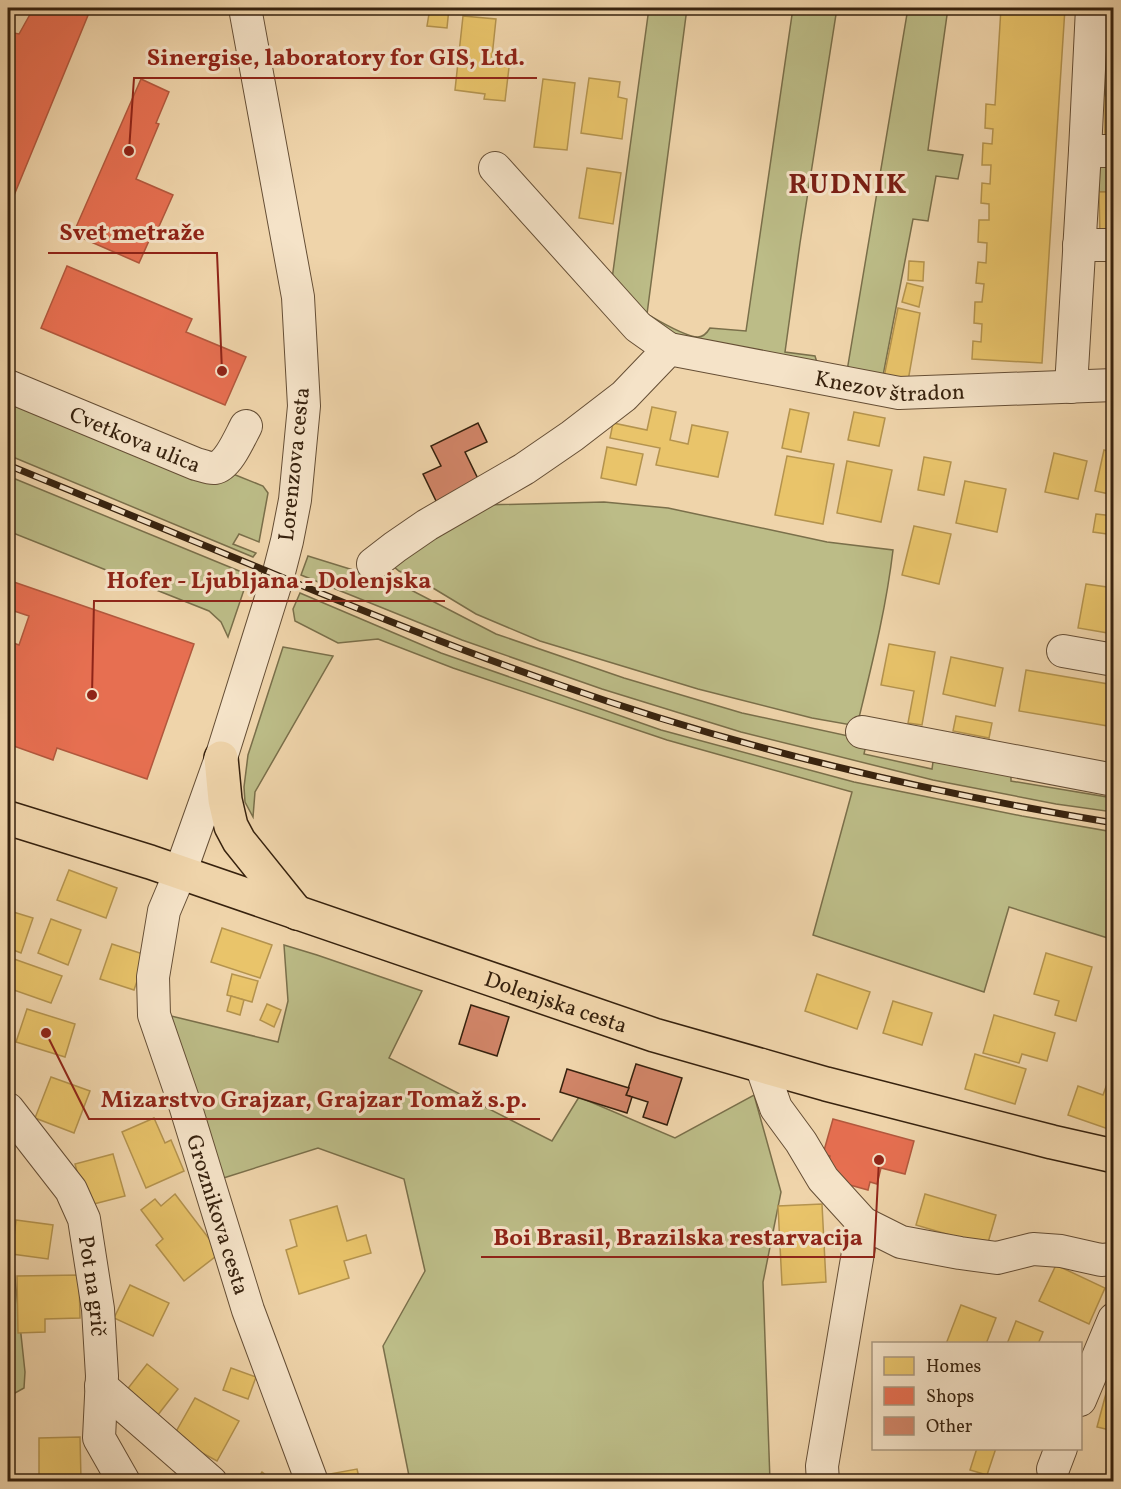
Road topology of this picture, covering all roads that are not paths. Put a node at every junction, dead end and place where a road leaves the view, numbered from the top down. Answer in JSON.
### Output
{"nodes":[{"id":1,"x":245,"y":8,"type":"edge"},
{"id":2,"x":1092,"y":8,"type":"edge"},
{"id":3,"x":1101,"y":54,"type":"edge"},
{"id":4,"x":1099,"y":151,"type":"edge"},
{"id":5,"x":495,"y":168,"type":"dead end"},
{"id":6,"x":1079,"y":245,"type":"junction"},
{"id":7,"x":1113,"y":245,"type":"edge"},
{"id":8,"x":669,"y":349,"type":"junction"},
{"id":9,"x":1113,"y":385,"type":"edge"},
{"id":10,"x":8,"y":386,"type":"edge"},
{"id":11,"x":1071,"y":387,"type":"junction"},
{"id":12,"x":246,"y":426,"type":"dead end"},
{"id":13,"x":373,"y":564,"type":"dead end"},
{"id":14,"x":1063,"y":651,"type":"dead end"},
{"id":15,"x":1113,"y":660,"type":"edge"},
{"id":16,"x":862,"y":732,"type":"dead end"},
{"id":17,"x":221,"y":758,"type":"junction"},
{"id":18,"x":1113,"y":780,"type":"edge"},
{"id":19,"x":8,"y":818,"type":"edge"},
{"id":20,"x":180,"y":873,"type":"junction"},
{"id":21,"x":297,"y":913,"type":"junction"},
{"id":22,"x":761,"y":1065,"type":"junction"},
{"id":23,"x":8,"y":1109,"type":"edge"},
{"id":24,"x":1113,"y":1156,"type":"edge"},
{"id":25,"x":863,"y":1222,"type":"junction"},
{"id":26,"x":1113,"y":1259,"type":"edge"},
{"id":27,"x":1113,"y":1319,"type":"edge"},
{"id":28,"x":101,"y":1386,"type":"junction"},
{"id":29,"x":1082,"y":1395,"type":"edge"},
{"id":30,"x":124,"y":1482,"type":"edge"},
{"id":31,"x":211,"y":1482,"type":"edge"},
{"id":32,"x":312,"y":1482,"type":"edge"},
{"id":33,"x":823,"y":1482,"type":"edge"}],
"edges":[{"from":1,"to":17,"type":"street","name":"Lorenzova cesta"},
{"from":2,"to":3,"type":"street"},
{"from":3,"to":4,"type":"street"},
{"from":4,"to":6,"type":"street"},
{"from":5,"to":8,"type":"street","name":"Knezov štradon"},
{"from":6,"to":7,"type":"street"},
{"from":6,"to":11,"type":"street"},
{"from":8,"to":11,"type":"street","name":"Knezov štradon"},
{"from":8,"to":13,"type":"street"},
{"from":9,"to":11,"type":"street","name":"Knezov štradon"},
{"from":10,"to":12,"type":"street","name":"Cvetkova ulica"},
{"from":14,"to":15,"type":"street"},
{"from":16,"to":18,"type":"street"},
{"from":17,"to":20,"type":"street","name":"Lorenzova cesta"},
{"from":17,"to":21,"type":"main road"},
{"from":19,"to":20,"type":"main road","name":"Dolenjska cesta"},
{"from":20,"to":21,"type":"main road","name":"Dolenjska cesta"},
{"from":20,"to":32,"type":"street","name":"Groznikova cesta"},
{"from":21,"to":22,"type":"main road","name":"Dolenjska cesta"},
{"from":22,"to":24,"type":"main road","name":"Dolenjska cesta"},
{"from":22,"to":25,"type":"street"},
{"from":23,"to":28,"type":"street","name":"Pot na grič"},
{"from":25,"to":26,"type":"street"},
{"from":25,"to":33,"type":"street"},
{"from":27,"to":29,"type":"street"},
{"from":28,"to":30,"type":"street","name":"Pot na grič"},
{"from":28,"to":31,"type":"street"}]}
